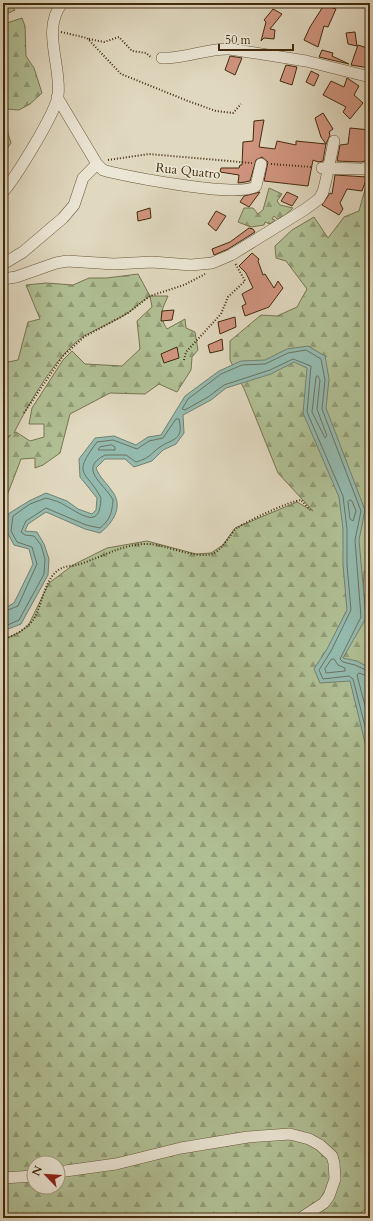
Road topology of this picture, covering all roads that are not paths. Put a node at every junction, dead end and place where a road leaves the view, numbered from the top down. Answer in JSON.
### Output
{"nodes":[{"id":1,"x":58,"y":5,"type":"edge"},
{"id":2,"x":162,"y":58,"type":"road end"},
{"id":3,"x":370,"y":77,"type":"edge"},
{"id":4,"x":58,"y":97,"type":"junction"},
{"id":5,"x":334,"y":141,"type":"dead end"},
{"id":6,"x":97,"y":164,"type":"junction"},
{"id":7,"x":261,"y":164,"type":"road end"},
{"id":8,"x":370,"y":167,"type":"edge"},
{"id":9,"x":325,"y":168,"type":"junction"},
{"id":10,"x":3,"y":192,"type":"edge"},
{"id":11,"x":3,"y":264,"type":"edge"},
{"id":12,"x":3,"y":279,"type":"edge"},
{"id":13,"x":66,"y":1171,"type":"edge"},
{"id":14,"x":26,"y":1177,"type":"edge"},
{"id":15,"x":3,"y":1178,"type":"edge"},
{"id":16,"x":301,"y":1218,"type":"edge"}],
"edges":[{"from":1,"to":4,"type":"street"},
{"from":2,"to":3,"type":"street"},
{"from":4,"to":6,"type":"street"},
{"from":4,"to":10,"type":"street"},
{"from":5,"to":9,"type":"street"},
{"from":6,"to":7,"type":"street","name":"Rua Quatro"},
{"from":6,"to":11,"type":"street"},
{"from":8,"to":9,"type":"street"},
{"from":9,"to":12,"type":"street"},
{"from":13,"to":16,"type":"street"},
{"from":14,"to":15,"type":"street"}]}
